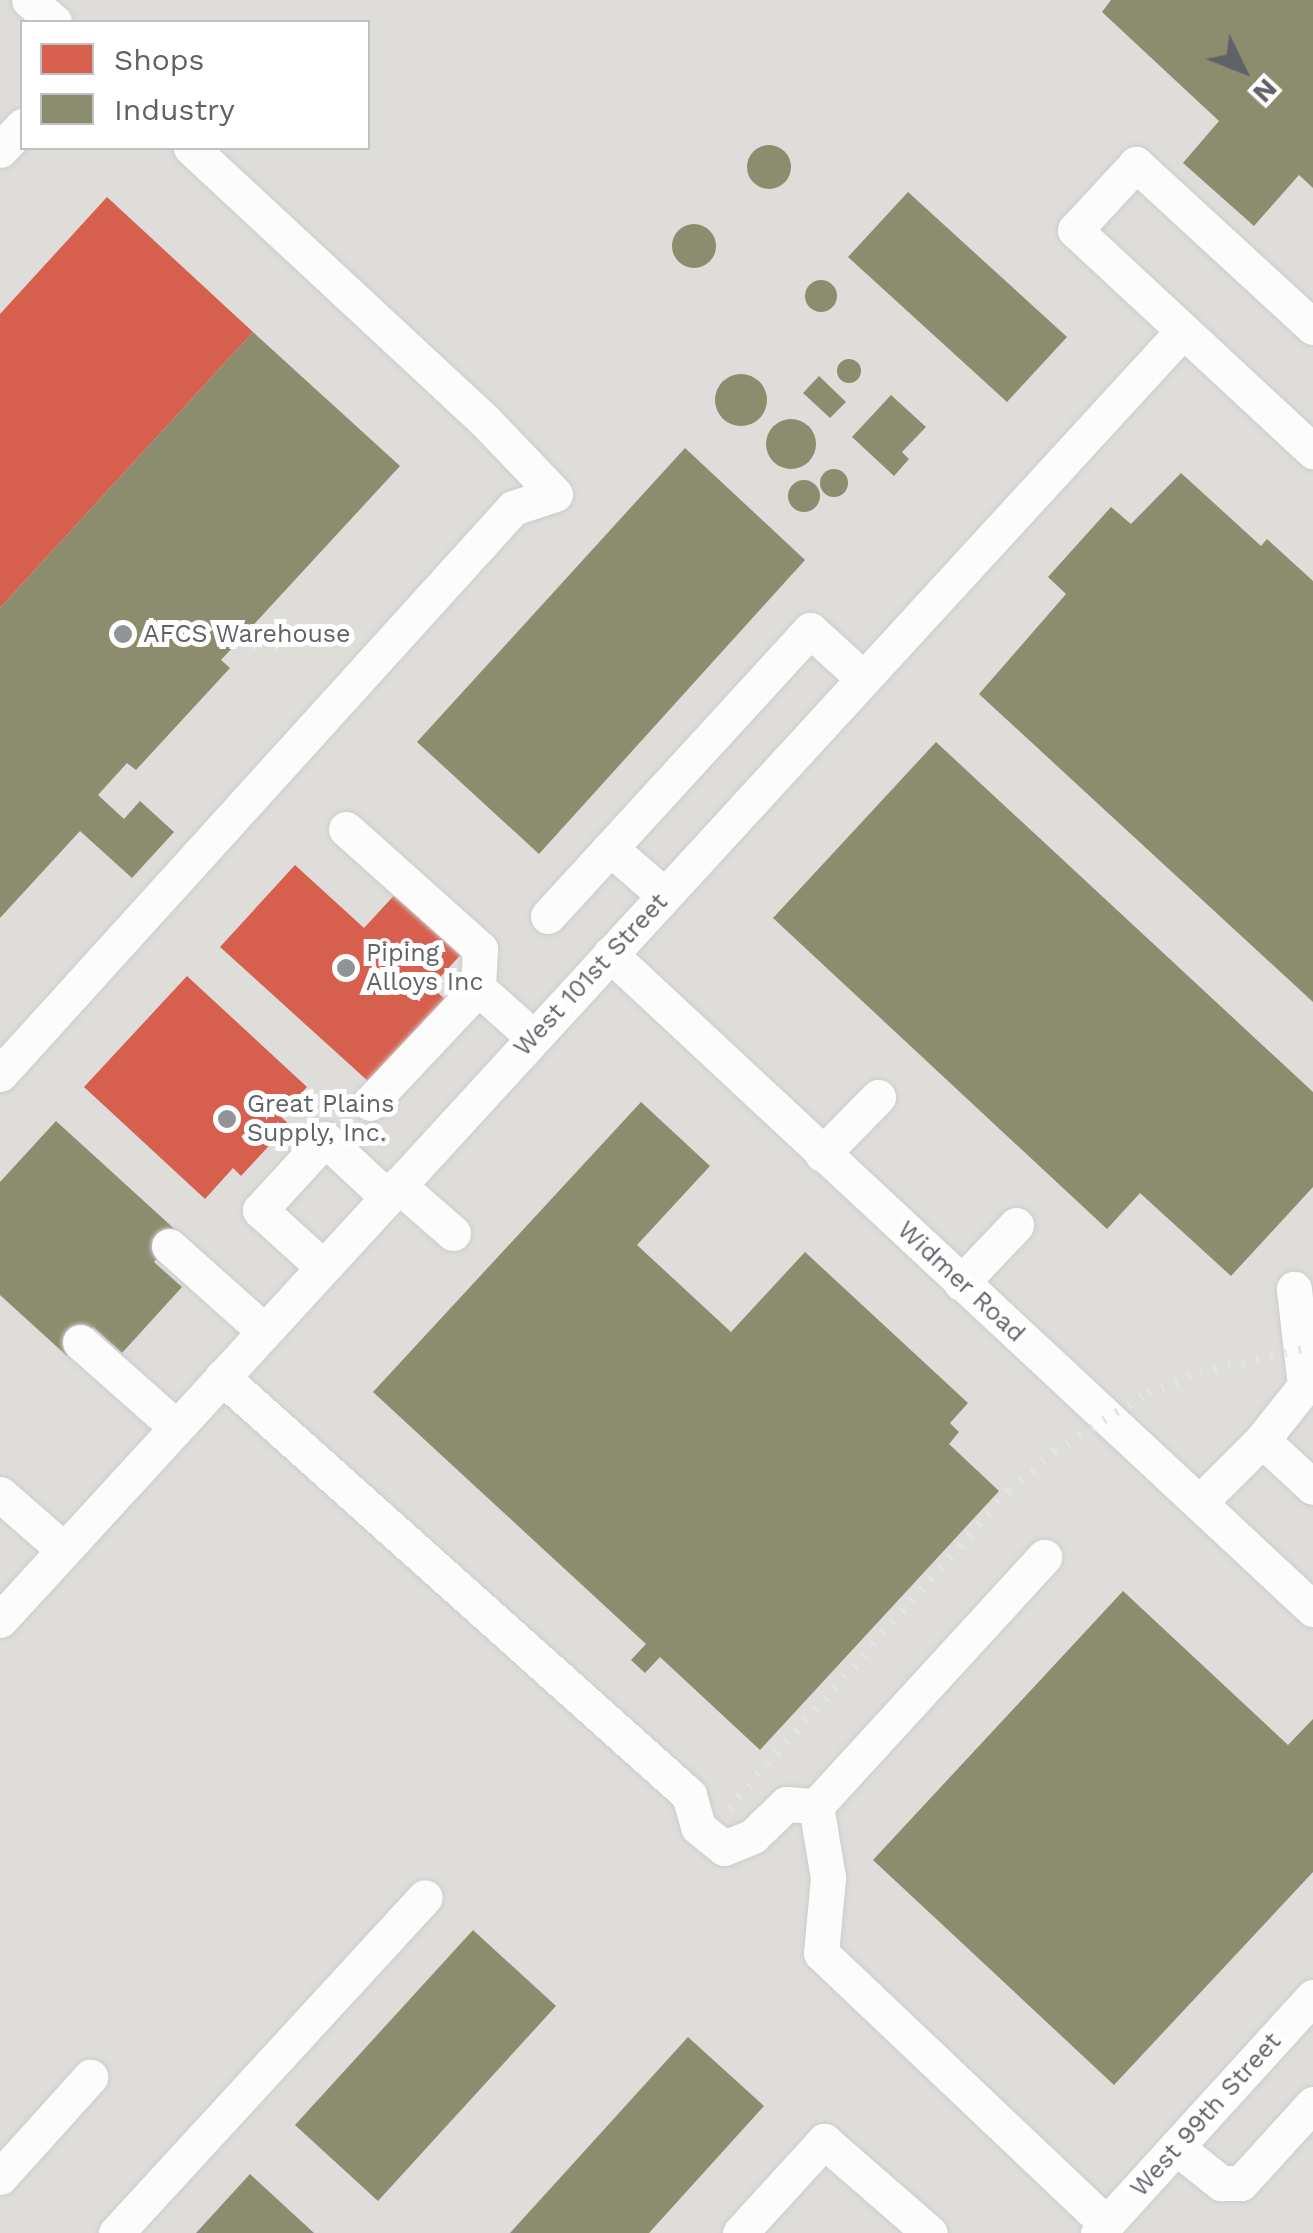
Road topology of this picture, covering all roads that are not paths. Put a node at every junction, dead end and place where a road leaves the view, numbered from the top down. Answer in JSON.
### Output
{"nodes":[{"id":1,"x":30,"y":0,"type":"edge"},
{"id":2,"x":52,"y":20,"type":"edge"},
{"id":3,"x":20,"y":128,"type":"edge"},
{"id":4,"x":0,"y":150,"type":"edge"},
{"id":5,"x":193,"y":150,"type":"edge"},
{"id":6,"x":1313,"y":327,"type":"edge"},
{"id":7,"x":1183,"y":331,"type":"junction"},
{"id":8,"x":1313,"y":451,"type":"edge"},
{"id":9,"x":863,"y":678,"type":"junction"},
{"id":10,"x":346,"y":829,"type":"dead end"},
{"id":11,"x":610,"y":848,"type":"junction"},
{"id":12,"x":664,"y":895,"type":"junction"},
{"id":13,"x":548,"y":916,"type":"dead end"},
{"id":14,"x":610,"y":954,"type":"junction"},
{"id":15,"x":478,"y":988,"type":"junction"},
{"id":16,"x":533,"y":1037,"type":"junction"},
{"id":17,"x":0,"y":1074,"type":"edge"},
{"id":18,"x":878,"y":1096,"type":"dead end"},
{"id":19,"x":370,"y":1103,"type":"dead end"},
{"id":20,"x":822,"y":1154,"type":"junction"},
{"id":21,"x":393,"y":1191,"type":"junction"},
{"id":22,"x":1016,"y":1225,"type":"dead end"},
{"id":23,"x":453,"y":1233,"type":"dead end"},
{"id":24,"x":169,"y":1246,"type":"dead end"},
{"id":25,"x":323,"y":1266,"type":"junction"},
{"id":26,"x":961,"y":1283,"type":"junction"},
{"id":27,"x":1294,"y":1289,"type":"dead end"},
{"id":28,"x":264,"y":1332,"type":"junction"},
{"id":29,"x":80,"y":1342,"type":"dead end"},
{"id":30,"x":222,"y":1377,"type":"junction"},
{"id":31,"x":176,"y":1428,"type":"junction"},
{"id":32,"x":1262,"y":1440,"type":"junction"},
{"id":33,"x":1313,"y":1487,"type":"edge"},
{"id":34,"x":0,"y":1494,"type":"edge"},
{"id":35,"x":1200,"y":1504,"type":"junction"},
{"id":36,"x":64,"y":1550,"type":"junction"},
{"id":37,"x":1044,"y":1557,"type":"dead end"},
{"id":38,"x":1313,"y":1609,"type":"edge"},
{"id":39,"x":0,"y":1620,"type":"edge"},
{"id":40,"x":816,"y":1806,"type":"junction"},
{"id":41,"x":426,"y":1898,"type":"dead end"},
{"id":42,"x":1313,"y":1997,"type":"edge"},
{"id":43,"x":90,"y":2077,"type":"dead end"},
{"id":44,"x":1313,"y":2104,"type":"edge"},
{"id":45,"x":1176,"y":2147,"type":"junction"},
{"id":46,"x":0,"y":2178,"type":"edge"},
{"id":47,"x":1102,"y":2229,"type":"edge"},
{"id":48,"x":116,"y":2233,"type":"edge"},
{"id":49,"x":740,"y":2233,"type":"edge"},
{"id":50,"x":930,"y":2233,"type":"edge"}],
"edges":[{"from":1,"to":2,"type":"street"},
{"from":3,"to":4,"type":"street"},
{"from":5,"to":17,"type":"street"},
{"from":6,"to":7,"type":"street"},
{"from":7,"to":8,"type":"street"},
{"from":7,"to":9,"type":"street","name":"West 101st Street"},
{"from":9,"to":11,"type":"street"},
{"from":9,"to":12,"type":"street","name":"West 101st Street"},
{"from":10,"to":15,"type":"street"},
{"from":11,"to":12,"type":"street"},
{"from":11,"to":13,"type":"street"},
{"from":12,"to":14,"type":"street","name":"West 101st Street"},
{"from":14,"to":16,"type":"street","name":"West 101st Street"},
{"from":14,"to":20,"type":"street","name":"Widmer Road"},
{"from":15,"to":16,"type":"street"},
{"from":15,"to":19,"type":"street"},
{"from":16,"to":21,"type":"street","name":"West 101st Street"},
{"from":18,"to":20,"type":"street"},
{"from":20,"to":26,"type":"street","name":"Widmer Road"},
{"from":21,"to":23,"type":"street"},
{"from":21,"to":25,"type":"street","name":"West 101st Street"},
{"from":21,"to":25,"type":"street"},
{"from":22,"to":26,"type":"street"},
{"from":24,"to":28,"type":"street"},
{"from":25,"to":28,"type":"street","name":"West 101st Street"},
{"from":26,"to":35,"type":"street","name":"Widmer Road"},
{"from":27,"to":32,"type":"street"},
{"from":28,"to":30,"type":"street","name":"West 101st Street"},
{"from":29,"to":31,"type":"street"},
{"from":30,"to":31,"type":"street","name":"West 101st Street"},
{"from":30,"to":40,"type":"street"},
{"from":31,"to":36,"type":"street","name":"West 101st Street"},
{"from":32,"to":33,"type":"street"},
{"from":32,"to":35,"type":"street"},
{"from":34,"to":36,"type":"street"},
{"from":35,"to":38,"type":"street","name":"Widmer Road"},
{"from":36,"to":39,"type":"street","name":"West 101st Street"},
{"from":37,"to":40,"type":"street"},
{"from":40,"to":47,"type":"street"},
{"from":41,"to":48,"type":"street"},
{"from":42,"to":45,"type":"street","name":"West 99th Street"},
{"from":43,"to":46,"type":"street"},
{"from":44,"to":45,"type":"street"},
{"from":45,"to":47,"type":"street","name":"West 99th Street"},
{"from":49,"to":50,"type":"street"}]}
